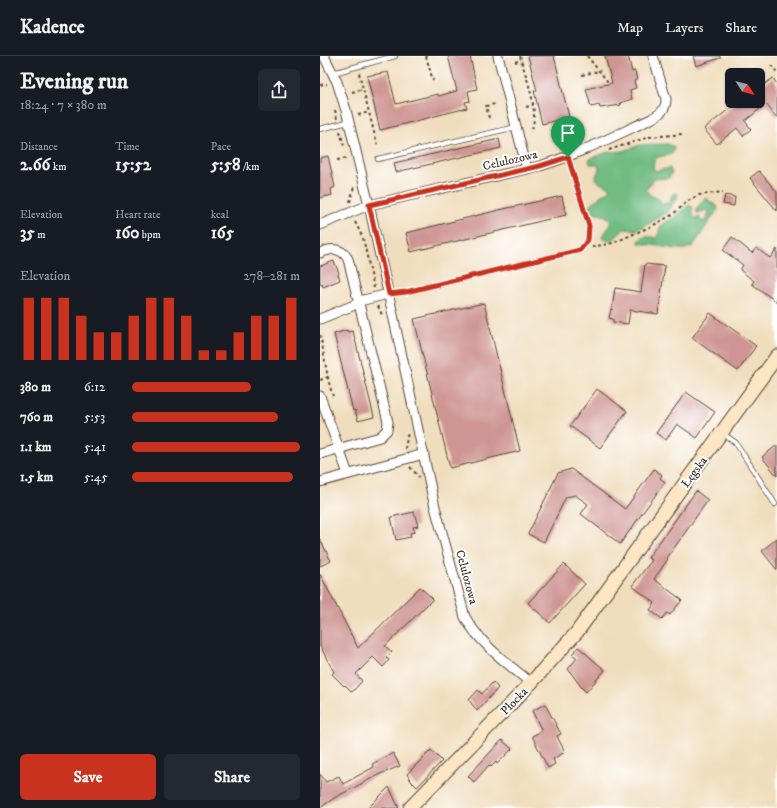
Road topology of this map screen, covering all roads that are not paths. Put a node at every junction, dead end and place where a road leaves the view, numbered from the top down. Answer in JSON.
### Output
{"nodes":[{"id":1,"x":324,"y":56,"type":"edge"},
{"id":2,"x":395,"y":56,"type":"edge"},
{"id":3,"x":498,"y":56,"type":"edge"},
{"id":4,"x":653,"y":56,"type":"edge"},
{"id":5,"x":333,"y":73,"type":"junction"},
{"id":6,"x":348,"y":122,"type":"junction"},
{"id":7,"x":516,"y":127,"type":"junction"},
{"id":8,"x":320,"y":129,"type":"edge"},
{"id":9,"x":568,"y":157,"type":"junction"},
{"id":10,"x":378,"y":159,"type":"dead end"},
{"id":11,"x":527,"y":169,"type":"junction"},
{"id":12,"x":369,"y":205,"type":"junction"},
{"id":13,"x":320,"y":225,"type":"edge"},
{"id":14,"x":320,"y":253,"type":"edge"},
{"id":15,"x":389,"y":294,"type":"junction"},
{"id":16,"x":359,"y":302,"type":"junction"},
{"id":17,"x":320,"y":319,"type":"edge"},
{"id":18,"x":777,"y":356,"type":"edge"},
{"id":19,"x":320,"y":396,"type":"edge"},
{"id":20,"x":722,"y":432,"type":"junction"},
{"id":21,"x":340,"y":449,"type":"junction"},
{"id":22,"x":320,"y":454,"type":"edge"},
{"id":23,"x":424,"y":454,"type":"junction"},
{"id":24,"x":348,"y":474,"type":"junction"},
{"id":25,"x":320,"y":482,"type":"edge"},
{"id":26,"x":775,"y":504,"type":"dead end"},
{"id":27,"x":610,"y":587,"type":"joint"},
{"id":28,"x":531,"y":683,"type":"junction"},
{"id":29,"x":410,"y":808,"type":"edge"}],
"edges":[{"from":1,"to":5,"type":"street","name":"Celulozowa"},
{"from":2,"to":5,"type":"lane"},
{"from":3,"to":7,"type":"street"},
{"from":4,"to":9,"type":"street","name":"Celulozowa"},
{"from":5,"to":6,"type":"street","name":"Celulozowa"},
{"from":6,"to":8,"type":"lane"},
{"from":6,"to":12,"type":"street","name":"Celulozowa"},
{"from":7,"to":10,"type":"lane"},
{"from":7,"to":11,"type":"street"},
{"from":9,"to":11,"type":"street","name":"Celulozowa"},
{"from":9,"to":15,"type":"lane"},
{"from":11,"to":12,"type":"street","name":"Celulozowa"},
{"from":12,"to":13,"type":"street"},
{"from":12,"to":15,"type":"street","name":"Celulozowa"},
{"from":14,"to":16,"type":"street"},
{"from":15,"to":16,"type":"street"},
{"from":15,"to":23,"type":"street","name":"Celulozowa"},
{"from":16,"to":17,"type":"street"},
{"from":16,"to":21,"type":"street"},
{"from":18,"to":20,"type":"street","name":"Łęgska"},
{"from":19,"to":21,"type":"street"},
{"from":20,"to":26,"type":"lane"},
{"from":20,"to":27,"type":"street","name":"Łęgska"},
{"from":21,"to":22,"type":"street"},
{"from":21,"to":24,"type":"street"},
{"from":23,"to":24,"type":"street"},
{"from":23,"to":28,"type":"street","name":"Celulozowa"},
{"from":24,"to":25,"type":"street"},
{"from":27,"to":28,"type":"street","name":"Płocka"},
{"from":28,"to":29,"type":"street","name":"Płocka"}]}
